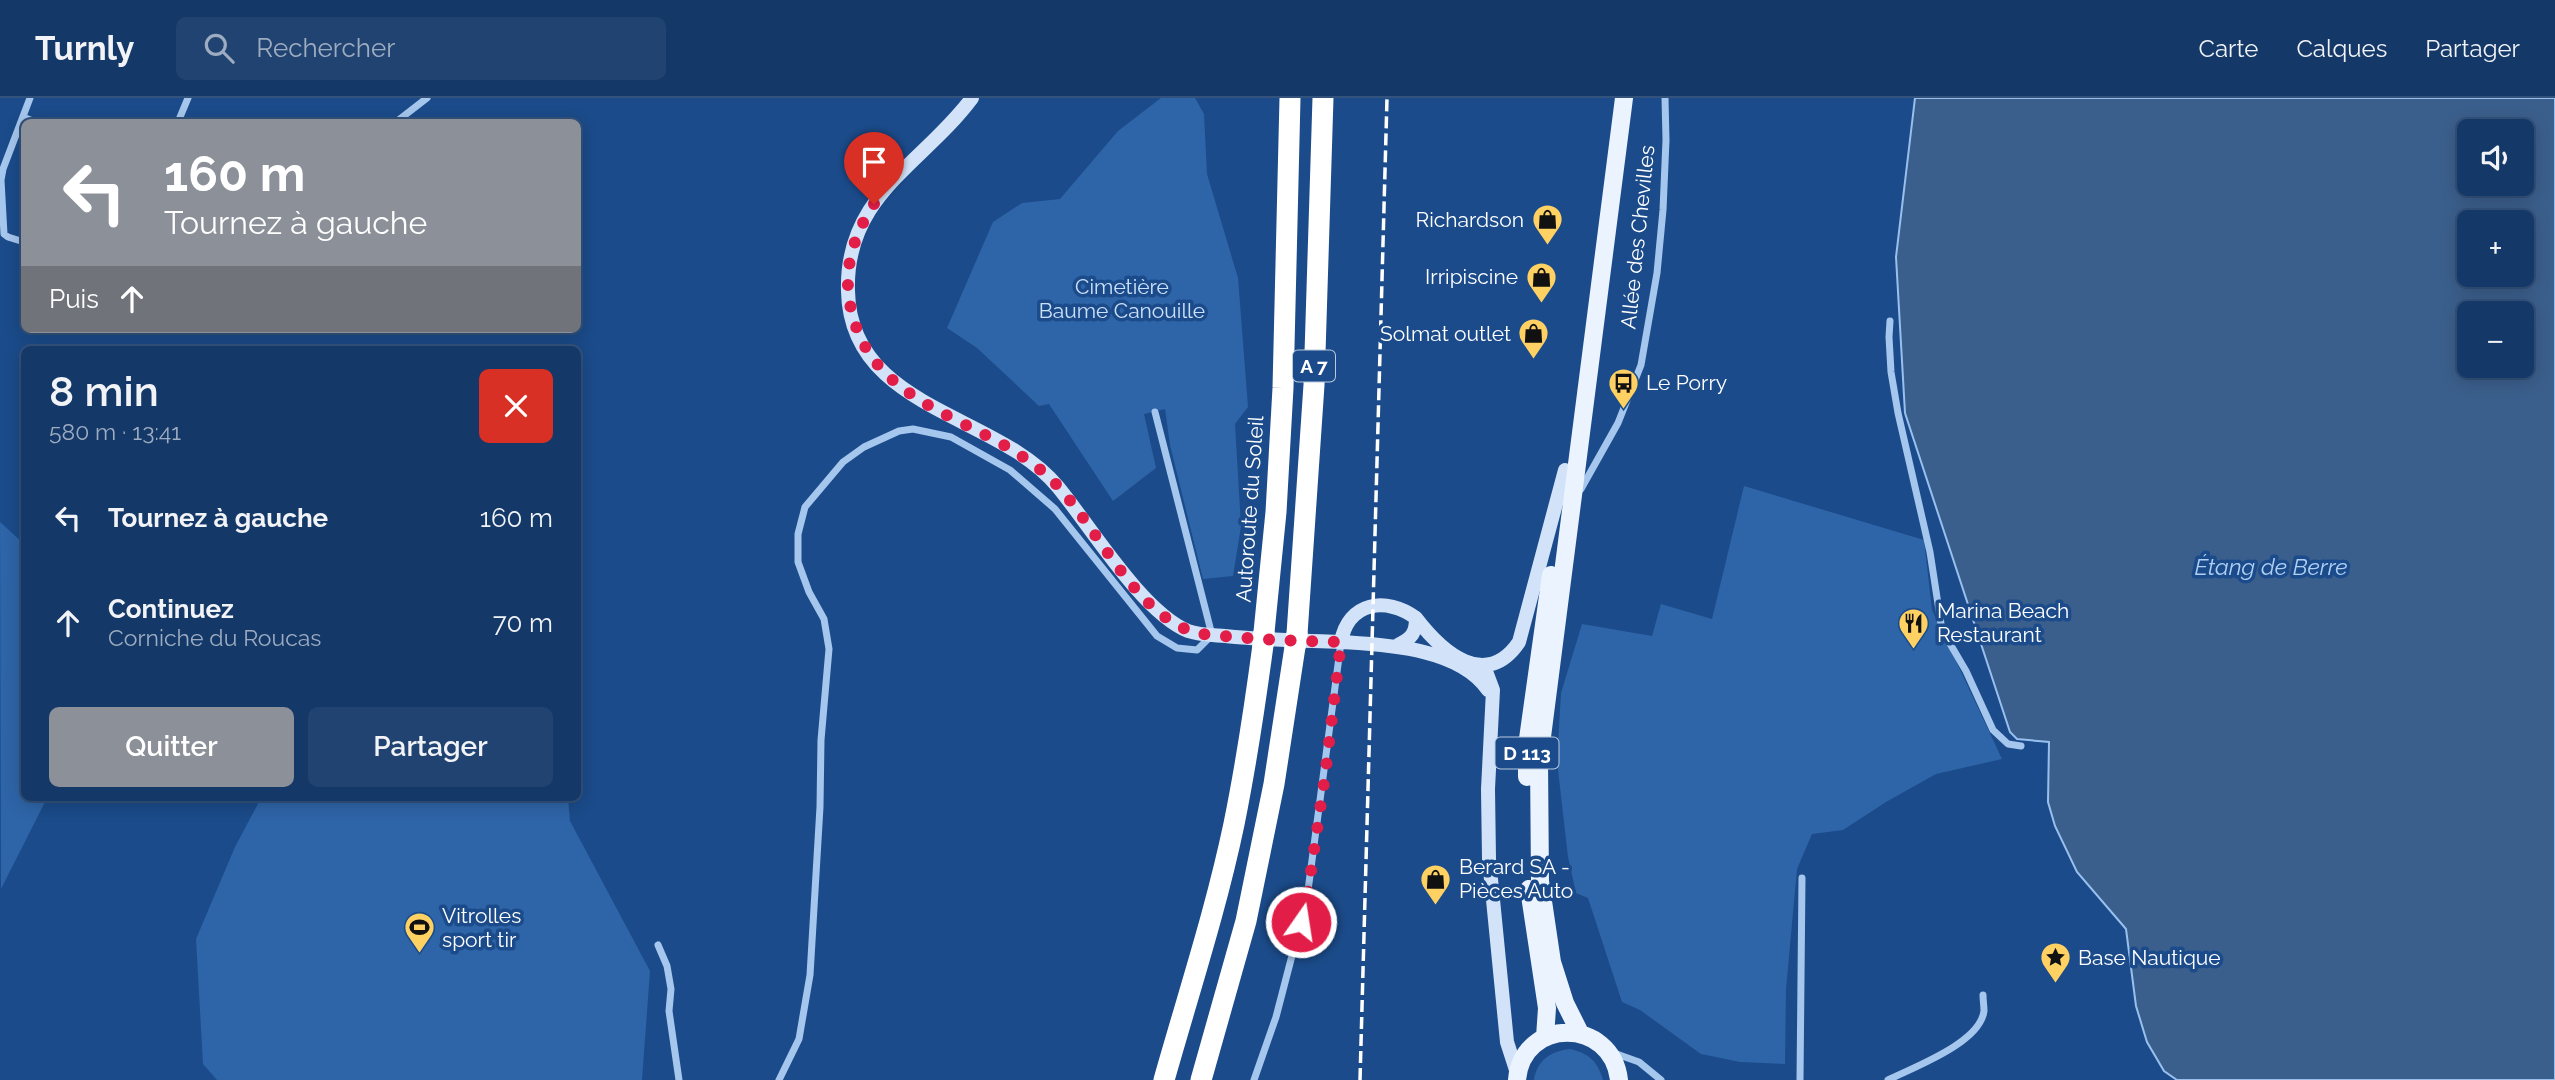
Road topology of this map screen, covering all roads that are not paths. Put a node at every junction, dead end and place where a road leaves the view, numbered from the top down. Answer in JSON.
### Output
{"nodes":[{"id":1,"x":30,"y":98,"type":"edge"},
{"id":2,"x":188,"y":98,"type":"edge"},
{"id":3,"x":427,"y":98,"type":"edge"},
{"id":4,"x":972,"y":98,"type":"edge"},
{"id":5,"x":1290,"y":98,"type":"edge"},
{"id":6,"x":1324,"y":98,"type":"edge"},
{"id":7,"x":1613,"y":98,"type":"edge"},
{"id":8,"x":1624,"y":98,"type":"edge"},
{"id":9,"x":1665,"y":98,"type":"edge"},
{"id":10,"x":23,"y":117,"type":"joint"},
{"id":11,"x":27,"y":119,"type":"edge"},
{"id":12,"x":179,"y":119,"type":"edge"},
{"id":13,"x":400,"y":119,"type":"edge"},
{"id":14,"x":21,"y":122,"type":"edge"},
{"id":15,"x":21,"y":241,"type":"edge"},
{"id":16,"x":1890,"y":321,"type":"dead end"},
{"id":17,"x":1156,"y":412,"type":"dead end"},
{"id":18,"x":1565,"y":470,"type":"junction"},
{"id":19,"x":1569,"y":530,"type":"junction"},
{"id":20,"x":1416,"y":618,"type":"junction"},
{"id":21,"x":1212,"y":635,"type":"junction"},
{"id":22,"x":1341,"y":642,"type":"junction"},
{"id":23,"x":1398,"y":645,"type":"junction"},
{"id":24,"x":1479,"y":666,"type":"junction"},
{"id":25,"x":1493,"y":700,"type":"junction"},
{"id":26,"x":2021,"y":746,"type":"dead end"},
{"id":27,"x":1802,"y":877,"type":"dead end"},
{"id":28,"x":658,"y":945,"type":"dead end"},
{"id":29,"x":1983,"y":995,"type":"dead end"},
{"id":30,"x":1580,"y":1033,"type":"junction"},
{"id":31,"x":1545,"y":1037,"type":"junction"},
{"id":32,"x":1507,"y":1042,"type":"junction"},
{"id":33,"x":1529,"y":1049,"type":"junction"},
{"id":34,"x":1609,"y":1051,"type":"junction"},
{"id":35,"x":1639,"y":1062,"type":"junction"},
{"id":36,"x":1517,"y":1076,"type":"edge"},
{"id":37,"x":1620,"y":1079,"type":"edge"},
{"id":38,"x":679,"y":1080,"type":"edge"},
{"id":39,"x":779,"y":1080,"type":"edge"},
{"id":40,"x":1164,"y":1080,"type":"edge"},
{"id":41,"x":1200,"y":1080,"type":"edge"},
{"id":42,"x":1254,"y":1080,"type":"edge"},
{"id":43,"x":1661,"y":1080,"type":"edge"},
{"id":44,"x":1800,"y":1080,"type":"edge"},
{"id":45,"x":1888,"y":1080,"type":"edge"}],
"edges":[{"from":1,"to":10,"type":"street"},
{"from":2,"to":12,"type":"street"},
{"from":3,"to":13,"type":"street"},
{"from":4,"to":21,"type":"main road"},
{"from":5,"to":40,"type":"highway","name":"Autoroute du Soleil","number":"A 7"},
{"from":6,"to":41,"type":"highway","number":"A 7"},
{"from":7,"to":18,"type":"main road","number":"D 113"},
{"from":8,"to":19,"type":"main road","number":"D 113"},
{"from":9,"to":19,"type":"street","name":"Allée des Chevilles"},
{"from":10,"to":11,"type":"street"},
{"from":14,"to":15,"type":"street"},
{"from":16,"to":26,"type":"street"},
{"from":17,"to":21,"type":"street"},
{"from":18,"to":24,"type":"main road"},
{"from":18,"to":31,"type":"main road","number":"D 113"},
{"from":19,"to":30,"type":"main road","number":"D 113"},
{"from":20,"to":22,"type":"main road"},
{"from":20,"to":23,"type":"main road"},
{"from":20,"to":24,"type":"main road"},
{"from":21,"to":22,"type":"main road"},
{"from":21,"to":39,"type":"street"},
{"from":22,"to":23,"type":"main road"},
{"from":22,"to":42,"type":"street"},
{"from":23,"to":25,"type":"main road"},
{"from":24,"to":25,"type":"main road"},
{"from":25,"to":32,"type":"main road"},
{"from":27,"to":44,"type":"street"},
{"from":28,"to":38,"type":"street"},
{"from":29,"to":45,"type":"street"},
{"from":30,"to":31,"type":"main road"},
{"from":30,"to":34,"type":"main road"},
{"from":31,"to":33,"type":"main road"},
{"from":32,"to":33,"type":"main road"},
{"from":32,"to":36,"type":"main road"},
{"from":33,"to":36,"type":"main road"},
{"from":34,"to":35,"type":"street"},
{"from":34,"to":37,"type":"main road"},
{"from":35,"to":37,"type":"street"},
{"from":35,"to":43,"type":"street"}]}
